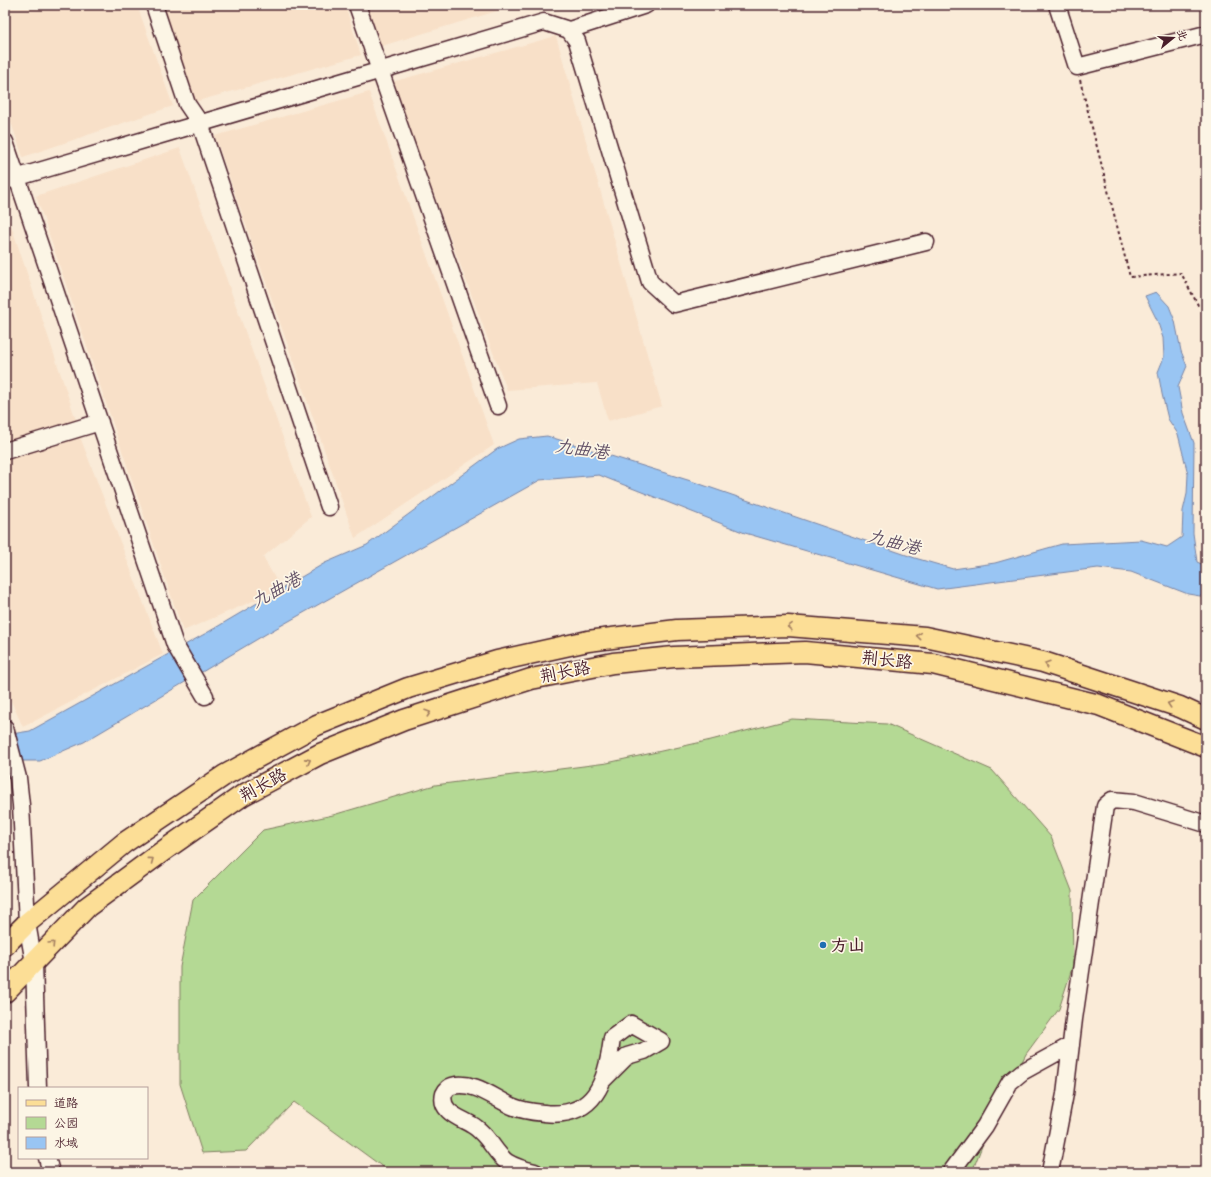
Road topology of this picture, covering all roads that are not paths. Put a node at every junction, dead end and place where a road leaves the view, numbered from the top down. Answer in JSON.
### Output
{"nodes":[{"id":1,"x":154,"y":5,"type":"edge"},
{"id":2,"x":357,"y":5,"type":"edge"},
{"id":3,"x":646,"y":5,"type":"edge"},
{"id":4,"x":1057,"y":5,"type":"edge"},
{"id":5,"x":569,"y":30,"type":"junction"},
{"id":6,"x":1206,"y":34,"type":"edge"},
{"id":7,"x":378,"y":70,"type":"junction"},
{"id":8,"x":200,"y":123,"type":"junction"},
{"id":9,"x":5,"y":142,"type":"edge"},
{"id":10,"x":11,"y":179,"type":"edge"},
{"id":11,"x":926,"y":242,"type":"dead end"},
{"id":12,"x":498,"y":406,"type":"dead end"},
{"id":13,"x":100,"y":422,"type":"junction"},
{"id":14,"x":5,"y":451,"type":"edge"},
{"id":15,"x":329,"y":506,"type":"dead end"},
{"id":16,"x":205,"y":696,"type":"dead end"},
{"id":17,"x":1206,"y":719,"type":"edge"},
{"id":18,"x":5,"y":728,"type":"edge"},
{"id":19,"x":1206,"y":746,"type":"edge"},
{"id":20,"x":1206,"y":824,"type":"edge"},
{"id":21,"x":26,"y":923,"type":"junction"},
{"id":22,"x":5,"y":945,"type":"edge"},
{"id":23,"x":34,"y":963,"type":"junction"},
{"id":24,"x":5,"y":992,"type":"edge"},
{"id":25,"x":1071,"y":1045,"type":"junction"},
{"id":26,"x":603,"y":1080,"type":"dead end"},
{"id":27,"x":38,"y":1087,"type":"edge"},
{"id":28,"x":47,"y":1159,"type":"edge"},
{"id":29,"x":51,"y":1172,"type":"edge"},
{"id":30,"x":535,"y":1172,"type":"edge"},
{"id":31,"x":951,"y":1172,"type":"edge"},
{"id":32,"x":1050,"y":1172,"type":"edge"}],
"edges":[{"from":1,"to":8,"type":"street"},
{"from":2,"to":7,"type":"street"},
{"from":3,"to":5,"type":"street"},
{"from":4,"to":6,"type":"street"},
{"from":5,"to":7,"type":"street"},
{"from":5,"to":11,"type":"street"},
{"from":7,"to":8,"type":"street"},
{"from":7,"to":12,"type":"street"},
{"from":8,"to":10,"type":"street"},
{"from":8,"to":15,"type":"street"},
{"from":9,"to":10,"type":"street"},
{"from":10,"to":13,"type":"street"},
{"from":13,"to":14,"type":"street"},
{"from":13,"to":16,"type":"street"},
{"from":17,"to":21,"type":"main road","name":"荆长路","one_way":true},
{"from":18,"to":21,"type":"street"},
{"from":23,"to":19,"type":"main road","name":"荆长路","one_way":true},
{"from":20,"to":25,"type":"street"},
{"from":21,"to":22,"type":"main road","name":"荆长路"},
{"from":21,"to":23,"type":"street"},
{"from":23,"to":24,"type":"main road","name":"荆长路"},
{"from":23,"to":27,"type":"street"},
{"from":25,"to":31,"type":"street"},
{"from":25,"to":32,"type":"street"},
{"from":26,"to":30,"type":"street"},
{"from":28,"to":29,"type":"street"}]}
